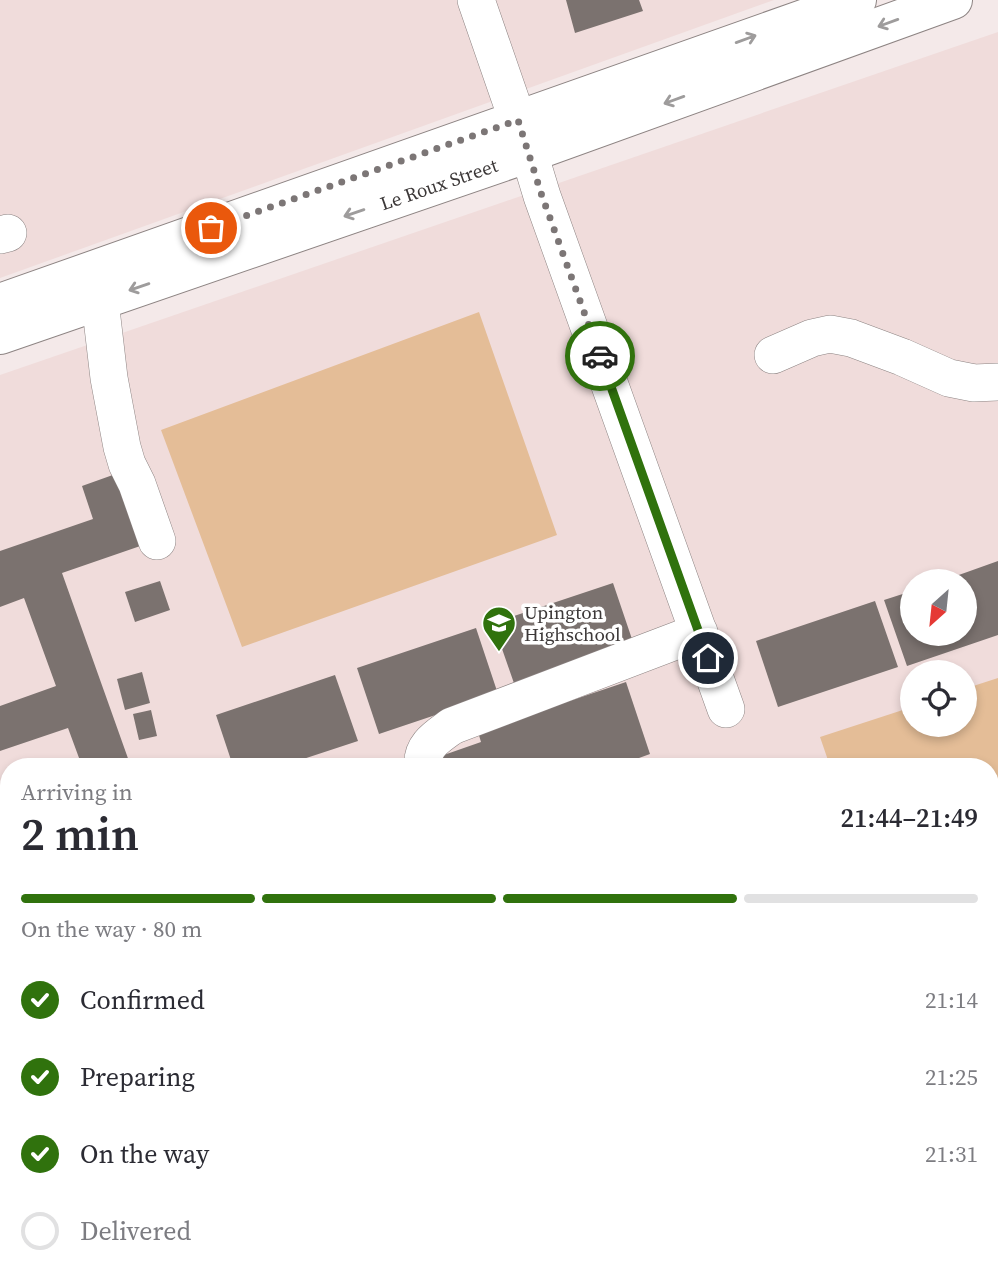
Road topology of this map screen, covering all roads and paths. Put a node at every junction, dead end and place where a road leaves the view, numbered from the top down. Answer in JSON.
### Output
{"nodes":[{"id":1,"x":476,"y":0,"type":"edge"},
{"id":2,"x":856,"y":0,"type":"edge"},
{"id":3,"x":953,"y":0,"type":"edge"},
{"id":4,"x":524,"y":136,"type":"junction"},
{"id":5,"x":100,"y":301,"type":"junction"},
{"id":6,"x":0,"y":303,"type":"edge"},
{"id":7,"x":0,"y":335,"type":"edge"},
{"id":8,"x":773,"y":355,"type":"dead end"},
{"id":9,"x":998,"y":383,"type":"edge"},
{"id":10,"x":157,"y":541,"type":"dead end"},
{"id":11,"x":699,"y":632,"type":"junction"},
{"id":12,"x":726,"y":709,"type":"dead end"},
{"id":13,"x":423,"y":758,"type":"edge"}],
"edges":[{"from":1,"to":4,"type":"street"},
{"from":4,"to":2,"type":"highway","name":"Le Roux Street","one_way":true},
{"from":3,"to":4,"type":"highway","name":"Le Roux Street","one_way":true},
{"from":4,"to":5,"type":"highway","name":"Le Roux Street","one_way":true},
{"from":4,"to":6,"type":"highway","name":"Le Roux Street"},
{"from":4,"to":11,"type":"street"},
{"from":5,"to":7,"type":"highway","name":"Le Roux Street"},
{"from":5,"to":10,"type":"street"},
{"from":8,"to":9,"type":"street"},
{"from":11,"to":12,"type":"street"},
{"from":11,"to":13,"type":"street"}]}
